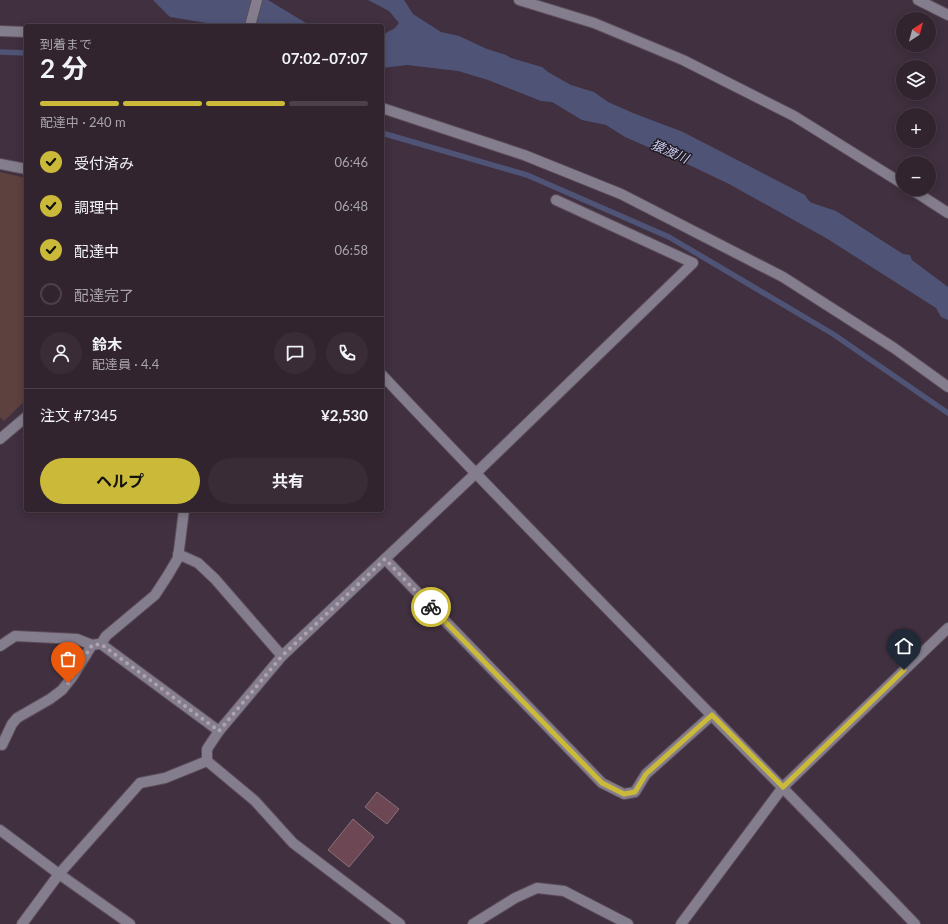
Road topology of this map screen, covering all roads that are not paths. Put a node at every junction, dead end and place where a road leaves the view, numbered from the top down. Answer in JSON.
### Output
{"nodes":[{"id":1,"x":257,"y":0,"type":"edge"},
{"id":2,"x":518,"y":0,"type":"edge"},
{"id":3,"x":918,"y":0,"type":"edge"},
{"id":4,"x":948,"y":15,"type":"edge"},
{"id":5,"x":251,"y":24,"type":"edge"},
{"id":6,"x":0,"y":31,"type":"edge"},
{"id":7,"x":24,"y":32,"type":"edge"},
{"id":8,"x":384,"y":109,"type":"edge"},
{"id":9,"x":0,"y":164,"type":"edge"},
{"id":10,"x":24,"y":169,"type":"edge"},
{"id":11,"x":896,"y":180,"type":"edge"},
{"id":12,"x":922,"y":196,"type":"edge"},
{"id":13,"x":556,"y":200,"type":"dead end"},
{"id":14,"x":948,"y":213,"type":"edge"},
{"id":15,"x":384,"y":377,"type":"edge"},
{"id":16,"x":948,"y":387,"type":"edge"},
{"id":17,"x":24,"y":419,"type":"edge"},
{"id":18,"x":0,"y":440,"type":"edge"},
{"id":19,"x":475,"y":474,"type":"junction"},
{"id":20,"x":184,"y":512,"type":"edge"},
{"id":21,"x":178,"y":554,"type":"junction"},
{"id":22,"x":385,"y":559,"type":"junction"},
{"id":23,"x":948,"y":628,"type":"edge"},
{"id":24,"x":97,"y":644,"type":"junction"},
{"id":25,"x":0,"y":646,"type":"edge"},
{"id":26,"x":282,"y":656,"type":"junction"},
{"id":27,"x":712,"y":715,"type":"junction"},
{"id":28,"x":219,"y":731,"type":"junction"},
{"id":29,"x":2,"y":746,"type":"dead end"},
{"id":30,"x":207,"y":761,"type":"junction"},
{"id":31,"x":783,"y":787,"type":"junction"},
{"id":32,"x":0,"y":830,"type":"edge"},
{"id":33,"x":59,"y":874,"type":"junction"},
{"id":34,"x":22,"y":924,"type":"edge"},
{"id":35,"x":130,"y":924,"type":"edge"},
{"id":36,"x":400,"y":924,"type":"edge"},
{"id":37,"x":473,"y":924,"type":"edge"},
{"id":38,"x":628,"y":924,"type":"edge"},
{"id":39,"x":682,"y":924,"type":"edge"},
{"id":40,"x":915,"y":924,"type":"edge"}],
"edges":[{"from":1,"to":5,"type":"street"},
{"from":2,"to":11,"type":"street"},
{"from":3,"to":4,"type":"street"},
{"from":6,"to":7,"type":"street"},
{"from":8,"to":16,"type":"street"},
{"from":9,"to":10,"type":"street"},
{"from":12,"to":14,"type":"street"},
{"from":13,"to":19,"type":"street"},
{"from":15,"to":19,"type":"street"},
{"from":17,"to":18,"type":"street"},
{"from":19,"to":22,"type":"street"},
{"from":19,"to":27,"type":"street"},
{"from":20,"to":21,"type":"street"},
{"from":21,"to":24,"type":"street"},
{"from":21,"to":26,"type":"street"},
{"from":22,"to":26,"type":"street"},
{"from":22,"to":27,"type":"street"},
{"from":23,"to":31,"type":"street"},
{"from":24,"to":25,"type":"street"},
{"from":24,"to":28,"type":"street"},
{"from":24,"to":29,"type":"street"},
{"from":26,"to":28,"type":"street"},
{"from":27,"to":31,"type":"street"},
{"from":28,"to":30,"type":"street"},
{"from":30,"to":33,"type":"street"},
{"from":30,"to":36,"type":"street"},
{"from":31,"to":39,"type":"street"},
{"from":31,"to":40,"type":"street"},
{"from":32,"to":33,"type":"street"},
{"from":33,"to":34,"type":"street"},
{"from":33,"to":35,"type":"street"},
{"from":37,"to":38,"type":"street"}]}
